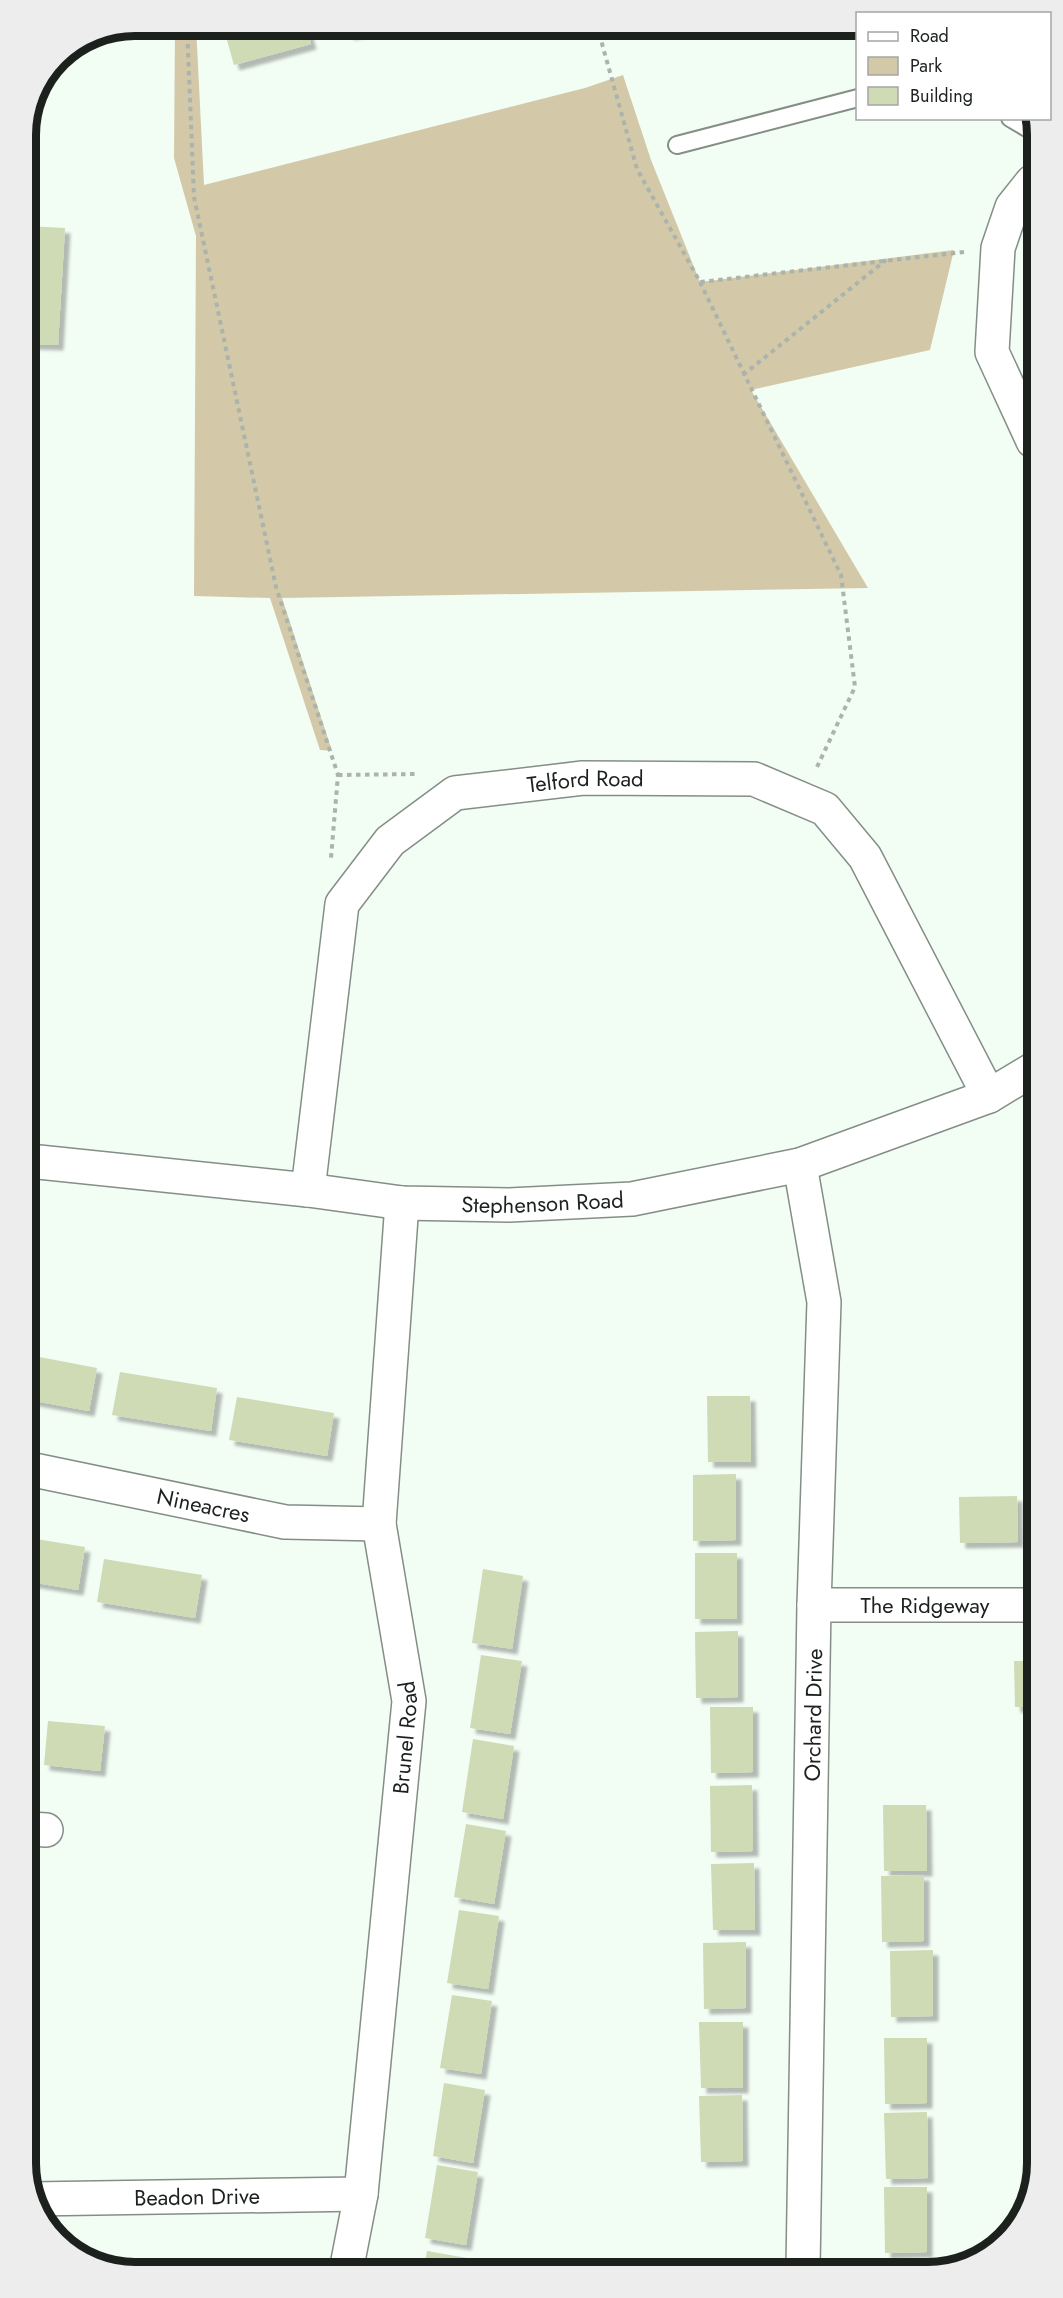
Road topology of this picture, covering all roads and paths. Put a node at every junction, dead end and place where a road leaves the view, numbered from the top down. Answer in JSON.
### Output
{"nodes":[{"id":1,"x":188,"y":36,"type":"edge"},
{"id":2,"x":600,"y":36,"type":"edge"},
{"id":3,"x":856,"y":99,"type":"edge"},
{"id":4,"x":1013,"y":120,"type":"edge"},
{"id":5,"x":1026,"y":128,"type":"edge"},
{"id":6,"x":677,"y":146,"type":"dead end"},
{"id":7,"x":1027,"y":189,"type":"edge"},
{"id":8,"x":998,"y":248,"type":"junction"},
{"id":9,"x":887,"y":260,"type":"junction"},
{"id":10,"x":700,"y":282,"type":"junction"},
{"id":11,"x":743,"y":375,"type":"junction"},
{"id":12,"x":1027,"y":428,"type":"edge"},
{"id":13,"x":338,"y":775,"type":"junction"},
{"id":14,"x":455,"y":793,"type":"junction"},
{"id":15,"x":803,"y":798,"type":"junction"},
{"id":16,"x":342,"y":904,"type":"junction"},
{"id":17,"x":1027,"y":1073,"type":"edge"},
{"id":18,"x":989,"y":1096,"type":"junction"},
{"id":19,"x":36,"y":1162,"type":"edge"},
{"id":20,"x":800,"y":1165,"type":"junction"},
{"id":21,"x":308,"y":1190,"type":"junction"},
{"id":22,"x":402,"y":1203,"type":"junction"},
{"id":23,"x":36,"y":1470,"type":"edge"},
{"id":24,"x":379,"y":1524,"type":"junction"},
{"id":25,"x":814,"y":1605,"type":"junction"},
{"id":26,"x":1027,"y":1605,"type":"edge"},
{"id":27,"x":361,"y":2194,"type":"junction"},
{"id":28,"x":43,"y":2199,"type":"edge"},
{"id":29,"x":348,"y":2262,"type":"edge"},
{"id":30,"x":803,"y":2262,"type":"edge"}],
"edges":[{"from":1,"to":13,"type":"path"},
{"from":2,"to":10,"type":"path"},
{"from":3,"to":6,"type":"lane"},
{"from":4,"to":5,"type":"lane"},
{"from":7,"to":8,"type":"street"},
{"from":8,"to":9,"type":"path"},
{"from":8,"to":12,"type":"street"},
{"from":9,"to":10,"type":"path"},
{"from":9,"to":11,"type":"path"},
{"from":10,"to":11,"type":"path"},
{"from":11,"to":15,"type":"path"},
{"from":13,"to":14,"type":"path"},
{"from":13,"to":16,"type":"path"},
{"from":14,"to":15,"type":"street","name":"Telford Road"},
{"from":14,"to":16,"type":"street","name":"Telford Road"},
{"from":15,"to":18,"type":"street","name":"Telford Road"},
{"from":16,"to":21,"type":"street"},
{"from":17,"to":18,"type":"street","name":"Stephenson Road"},
{"from":18,"to":20,"type":"street","name":"Stephenson Road"},
{"from":19,"to":21,"type":"street","name":"Stephenson Road"},
{"from":20,"to":22,"type":"street","name":"Stephenson Road"},
{"from":20,"to":25,"type":"street","name":"Orchard Drive"},
{"from":21,"to":22,"type":"street","name":"Stephenson Road"},
{"from":22,"to":24,"type":"street","name":"Brunel Road"},
{"from":23,"to":24,"type":"street","name":"Nineacres"},
{"from":24,"to":27,"type":"street","name":"Brunel Road"},
{"from":25,"to":26,"type":"street","name":"The Ridgeway"},
{"from":25,"to":30,"type":"street","name":"Orchard Drive"},
{"from":27,"to":28,"type":"street","name":"Beadon Drive"},
{"from":27,"to":29,"type":"street","name":"Brunel Road"}]}
